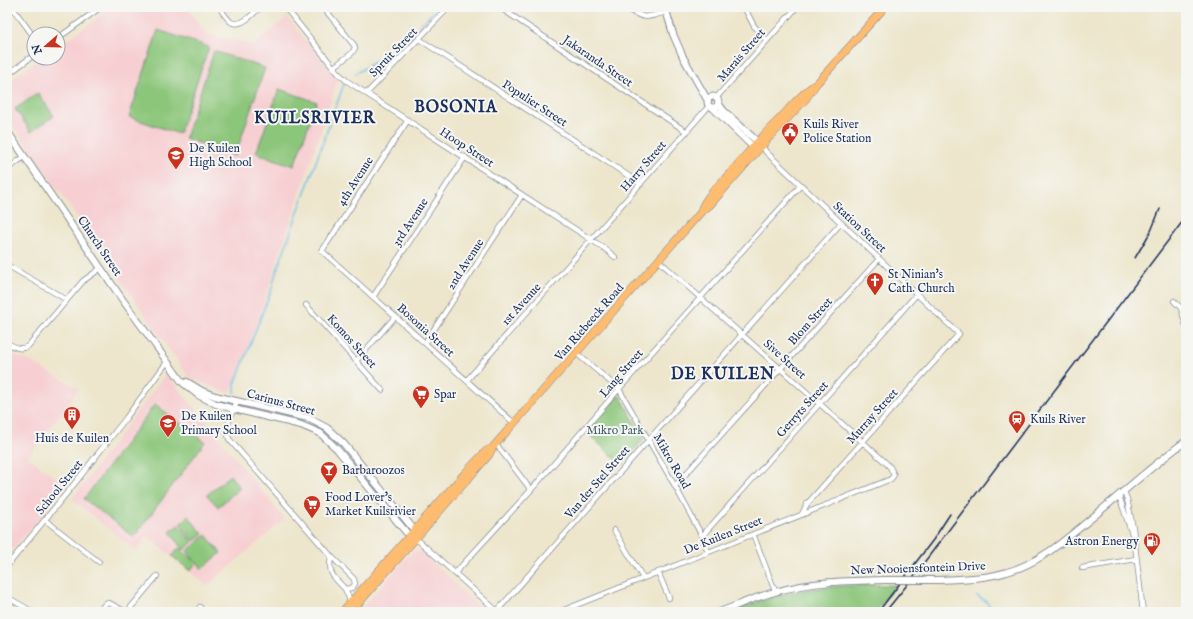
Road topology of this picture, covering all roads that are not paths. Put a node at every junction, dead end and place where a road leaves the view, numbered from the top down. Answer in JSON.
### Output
{"nodes":[{"id":1,"x":12,"y":7,"type":"edge"},
{"id":2,"x":219,"y":7,"type":"edge"},
{"id":3,"x":260,"y":7,"type":"edge"},
{"id":4,"x":285,"y":7,"type":"edge"},
{"id":5,"x":323,"y":7,"type":"edge"},
{"id":6,"x":449,"y":7,"type":"edge"},
{"id":7,"x":499,"y":7,"type":"edge"},
{"id":8,"x":624,"y":7,"type":"edge"},
{"id":9,"x":744,"y":7,"type":"edge"},
{"id":10,"x":797,"y":7,"type":"edge"},
{"id":11,"x":99,"y":8,"type":"edge"},
{"id":12,"x":883,"y":8,"type":"edge"},
{"id":13,"x":665,"y":10,"type":"edge"},
{"id":14,"x":26,"y":26,"type":"edge"},
{"id":15,"x":66,"y":32,"type":"edge"},
{"id":16,"x":419,"y":39,"type":"junction"},
{"id":17,"x":767,"y":40,"type":"junction"},
{"id":18,"x":26,"y":61,"type":"edge"},
{"id":19,"x":334,"y":67,"type":"junction"},
{"id":20,"x":7,"y":75,"type":"edge"},
{"id":21,"x":367,"y":93,"type":"junction"},
{"id":22,"x":713,"y":102,"type":"junction"},
{"id":23,"x":408,"y":120,"type":"junction"},
{"id":24,"x":7,"y":131,"type":"edge"},
{"id":25,"x":687,"y":132,"type":"junction"},
{"id":26,"x":759,"y":147,"type":"junction"},
{"id":27,"x":24,"y":157,"type":"junction"},
{"id":28,"x":465,"y":157,"type":"junction"},
{"id":29,"x":7,"y":169,"type":"edge"},
{"id":30,"x":641,"y":184,"type":"junction"},
{"id":31,"x":801,"y":184,"type":"junction"},
{"id":32,"x":522,"y":195,"type":"junction"},
{"id":33,"x":841,"y":223,"type":"junction"},
{"id":34,"x":591,"y":240,"type":"junction"},
{"id":35,"x":323,"y":253,"type":"joint"},
{"id":36,"x":615,"y":257,"type":"dead end"},
{"id":37,"x":879,"y":259,"type":"junction"},
{"id":38,"x":658,"y":260,"type":"junction"},
{"id":39,"x":7,"y":265,"type":"edge"},
{"id":40,"x":101,"y":268,"type":"junction"},
{"id":41,"x":917,"y":294,"type":"junction"},
{"id":42,"x":373,"y":297,"type":"junction"},
{"id":43,"x":701,"y":298,"type":"junction"},
{"id":44,"x":67,"y":300,"type":"junction"},
{"id":45,"x":1174,"y":300,"type":"dead end"},
{"id":46,"x":306,"y":305,"type":"dead end"},
{"id":47,"x":395,"y":317,"type":"junction"},
{"id":48,"x":1186,"y":324,"type":"edge"},
{"id":49,"x":742,"y":334,"type":"junction"},
{"id":50,"x":959,"y":334,"type":"joint"},
{"id":51,"x":7,"y":343,"type":"edge"},
{"id":52,"x":425,"y":344,"type":"junction"},
{"id":53,"x":576,"y":353,"type":"junction"},
{"id":54,"x":356,"y":361,"type":"junction"},
{"id":55,"x":167,"y":362,"type":"junction"},
{"id":56,"x":781,"y":369,"type":"junction"},
{"id":57,"x":175,"y":372,"type":"junction"},
{"id":58,"x":467,"y":380,"type":"junction"},
{"id":59,"x":619,"y":389,"type":"junction"},
{"id":60,"x":382,"y":390,"type":"dead end"},
{"id":61,"x":237,"y":402,"type":"junction"},
{"id":62,"x":820,"y":404,"type":"junction"},
{"id":63,"x":234,"y":409,"type":"junction"},
{"id":64,"x":514,"y":423,"type":"junction"},
{"id":65,"x":648,"y":439,"type":"junction"},
{"id":66,"x":862,"y":441,"type":"junction"},
{"id":67,"x":1186,"y":441,"type":"edge"},
{"id":68,"x":495,"y":445,"type":"junction"},
{"id":69,"x":894,"y":475,"type":"joint"},
{"id":70,"x":675,"y":486,"type":"junction"},
{"id":71,"x":531,"y":490,"type":"junction"},
{"id":72,"x":1121,"y":494,"type":"junction"},
{"id":73,"x":802,"y":514,"type":"junction"},
{"id":74,"x":45,"y":520,"type":"junction"},
{"id":75,"x":614,"y":530,"type":"dead end"},
{"id":76,"x":752,"y":534,"type":"junction"},
{"id":77,"x":702,"y":536,"type":"junction"},
{"id":78,"x":415,"y":537,"type":"junction"},
{"id":79,"x":708,"y":552,"type":"junction"},
{"id":80,"x":331,"y":556,"type":"junction"},
{"id":81,"x":1136,"y":559,"type":"junction"},
{"id":82,"x":99,"y":562,"type":"dead end"},
{"id":83,"x":7,"y":566,"type":"edge"},
{"id":84,"x":1082,"y":568,"type":"dead end"},
{"id":85,"x":658,"y":572,"type":"junction"},
{"id":86,"x":455,"y":573,"type":"junction"},
{"id":87,"x":157,"y":576,"type":"dead end"},
{"id":88,"x":643,"y":578,"type":"junction"},
{"id":89,"x":345,"y":589,"type":"junction"},
{"id":90,"x":775,"y":591,"type":"junction"},
{"id":91,"x":7,"y":597,"type":"edge"},
{"id":92,"x":669,"y":598,"type":"dead end"},
{"id":93,"x":349,"y":604,"type":"junction"},
{"id":94,"x":200,"y":607,"type":"dead end"},
{"id":95,"x":498,"y":611,"type":"edge"},
{"id":96,"x":33,"y":612,"type":"edge"},
{"id":97,"x":98,"y":612,"type":"edge"},
{"id":98,"x":126,"y":612,"type":"edge"},
{"id":99,"x":196,"y":612,"type":"edge"},
{"id":100,"x":342,"y":612,"type":"edge"},
{"id":101,"x":351,"y":612,"type":"edge"},
{"id":102,"x":559,"y":612,"type":"edge"},
{"id":103,"x":720,"y":612,"type":"edge"},
{"id":104,"x":1143,"y":612,"type":"edge"}],
"edges":[{"from":1,"to":14,"type":"street"},
{"from":2,"to":3,"type":"street"},
{"from":4,"to":19,"type":"street","name":"Hoop Street"},
{"from":5,"to":19,"type":"street"},
{"from":6,"to":16,"type":"street","name":"Spruit Street"},
{"from":7,"to":25,"type":"street","name":"Jakaranda Street"},
{"from":8,"to":13,"type":"street"},
{"from":9,"to":17,"type":"street"},
{"from":10,"to":17,"type":"street","name":"Marais Street"},
{"from":11,"to":15,"type":"street"},
{"from":12,"to":26,"type":"main road","name":"Van Riebeeck Road"},
{"from":13,"to":22,"type":"street"},
{"from":16,"to":21,"type":"street","name":"Spruit Street"},
{"from":16,"to":30,"type":"street","name":"Populier Street"},
{"from":17,"to":22,"type":"street","name":"Marais Street"},
{"from":18,"to":20,"type":"street"},
{"from":19,"to":21,"type":"street","name":"Hoop Street"},
{"from":21,"to":23,"type":"street","name":"Hoop Street"},
{"from":22,"to":25,"type":"street","name":"Harry Street"},
{"from":22,"to":26,"type":"street"},
{"from":23,"to":28,"type":"street","name":"Hoop Street"},
{"from":23,"to":35,"type":"street","name":"4th Avenue"},
{"from":24,"to":27,"type":"street","name":"Church Street"},
{"from":25,"to":30,"type":"street","name":"Harry Street"},
{"from":26,"to":31,"type":"street","name":"Station Street"},
{"from":26,"to":38,"type":"main road","name":"Van Riebeeck Road"},
{"from":27,"to":29,"type":"street"},
{"from":27,"to":40,"type":"street","name":"Church Street"},
{"from":28,"to":32,"type":"street","name":"Hoop Street"},
{"from":28,"to":42,"type":"street","name":"3rd Avenue"},
{"from":30,"to":34,"type":"street","name":"Harry Street"},
{"from":31,"to":33,"type":"street","name":"Station Street"},
{"from":31,"to":43,"type":"street","name":"Lang Street"},
{"from":32,"to":34,"type":"street","name":"Hoop Street"},
{"from":32,"to":52,"type":"street","name":"2nd Avenue"},
{"from":33,"to":37,"type":"street","name":"Station Street"},
{"from":33,"to":49,"type":"street","name":"Van der Stel Street"},
{"from":34,"to":36,"type":"street","name":"Hoop Street"},
{"from":34,"to":58,"type":"street","name":"1st Avenue"},
{"from":35,"to":42,"type":"street","name":"Bosonia Street"},
{"from":37,"to":41,"type":"street","name":"Station Street"},
{"from":37,"to":56,"type":"street","name":"Blom Street"},
{"from":38,"to":43,"type":"street","name":"Sive Street"},
{"from":38,"to":53,"type":"main road","name":"Van Riebeeck Road"},
{"from":39,"to":44,"type":"street"},
{"from":40,"to":44,"type":"street"},
{"from":40,"to":55,"type":"street","name":"Church Street"},
{"from":41,"to":50,"type":"street","name":"Station Street"},
{"from":41,"to":62,"type":"street","name":"Gerryts Street"},
{"from":42,"to":47,"type":"street","name":"Bosonia Street"},
{"from":43,"to":49,"type":"street","name":"Sive Street"},
{"from":43,"to":59,"type":"street","name":"Lang Street"},
{"from":44,"to":51,"type":"street"},
{"from":45,"to":48,"type":"street"},
{"from":46,"to":54,"type":"street","name":"Komos Street"},
{"from":47,"to":52,"type":"street","name":"Bosonia Street"},
{"from":47,"to":54,"type":"street"},
{"from":49,"to":56,"type":"street","name":"Sive Street"},
{"from":49,"to":65,"type":"street","name":"Van der Stel Street"},
{"from":50,"to":66,"type":"street","name":"Murray Street"},
{"from":52,"to":58,"type":"street","name":"Bosonia Street"},
{"from":53,"to":59,"type":"street","name":"Mikro Road"},
{"from":53,"to":64,"type":"main road","name":"Van Riebeeck Road"},
{"from":54,"to":60,"type":"street","name":"Komos Street"},
{"from":55,"to":57,"type":"street","name":"Church Street"},
{"from":55,"to":74,"type":"street","name":"School Street"},
{"from":56,"to":62,"type":"street","name":"Sive Street"},
{"from":56,"to":70,"type":"street","name":"Blom Street"},
{"from":57,"to":61,"type":"street","name":"Church Street"},
{"from":57,"to":63,"type":"street","name":"Church Street"},
{"from":58,"to":64,"type":"street","name":"Bosonia Street"},
{"from":59,"to":65,"type":"street","name":"Mikro Road"},
{"from":59,"to":71,"type":"street","name":"Lang Street"},
{"from":61,"to":63,"type":"street"},
{"from":61,"to":78,"type":"street","name":"Carinus Street"},
{"from":62,"to":66,"type":"street","name":"Sive Street"},
{"from":62,"to":77,"type":"street","name":"Gerryts Street"},
{"from":63,"to":78,"type":"street","name":"Carinus Street"},
{"from":63,"to":80,"type":"street"},
{"from":64,"to":68,"type":"main road","name":"Van Riebeeck Road"},
{"from":65,"to":70,"type":"street","name":"Mikro Road"},
{"from":65,"to":95,"type":"street","name":"Van der Stel Street"},
{"from":66,"to":69,"type":"street","name":"Sive Street"},
{"from":66,"to":73,"type":"street","name":"Murray Street"},
{"from":67,"to":72,"type":"street","name":"New Nooiensfontein Drive"},
{"from":68,"to":71,"type":"street"},
{"from":68,"to":78,"type":"main road","name":"Van Riebeeck Road"},
{"from":69,"to":73,"type":"street","name":"De Kuilen Street"},
{"from":70,"to":77,"type":"street","name":"Mikro Road"},
{"from":71,"to":86,"type":"street","name":"Lang Street"},
{"from":72,"to":81,"type":"street"},
{"from":72,"to":90,"type":"street","name":"New Nooiensfontein Drive","bridge":true},
{"from":73,"to":76,"type":"street","name":"De Kuilen Street"},
{"from":74,"to":82,"type":"street"},
{"from":74,"to":83,"type":"street","name":"School Street"},
{"from":75,"to":88,"type":"street"},
{"from":76,"to":79,"type":"street","name":"De Kuilen Street"},
{"from":76,"to":90,"type":"street"},
{"from":77,"to":79,"type":"street","name":"Mikro Road"},
{"from":78,"to":86,"type":"street","name":"Carinus Street"},
{"from":78,"to":93,"type":"main road","name":"Van Riebeeck Road"},
{"from":78,"to":101,"type":"main road","name":"Van Riebeeck Road"},
{"from":79,"to":85,"type":"street","name":"De Kuilen Street"},
{"from":80,"to":89,"type":"street"},
{"from":80,"to":89,"type":"street"},
{"from":81,"to":84,"type":"street"},
{"from":81,"to":104,"type":"street"},
{"from":85,"to":88,"type":"street","name":"De Kuilen Street"},
{"from":85,"to":92,"type":"street"},
{"from":86,"to":95,"type":"street","name":"Carinus Street"},
{"from":87,"to":98,"type":"street"},
{"from":88,"to":102,"type":"street","name":"De Kuilen Street"},
{"from":89,"to":93,"type":"street"},
{"from":90,"to":103,"type":"street","name":"New Nooiensfontein Drive"},
{"from":91,"to":96,"type":"street"},
{"from":93,"to":100,"type":"main road","name":"Van Riebeeck Road"},
{"from":94,"to":99,"type":"street"},
{"from":97,"to":98,"type":"street"}]}
